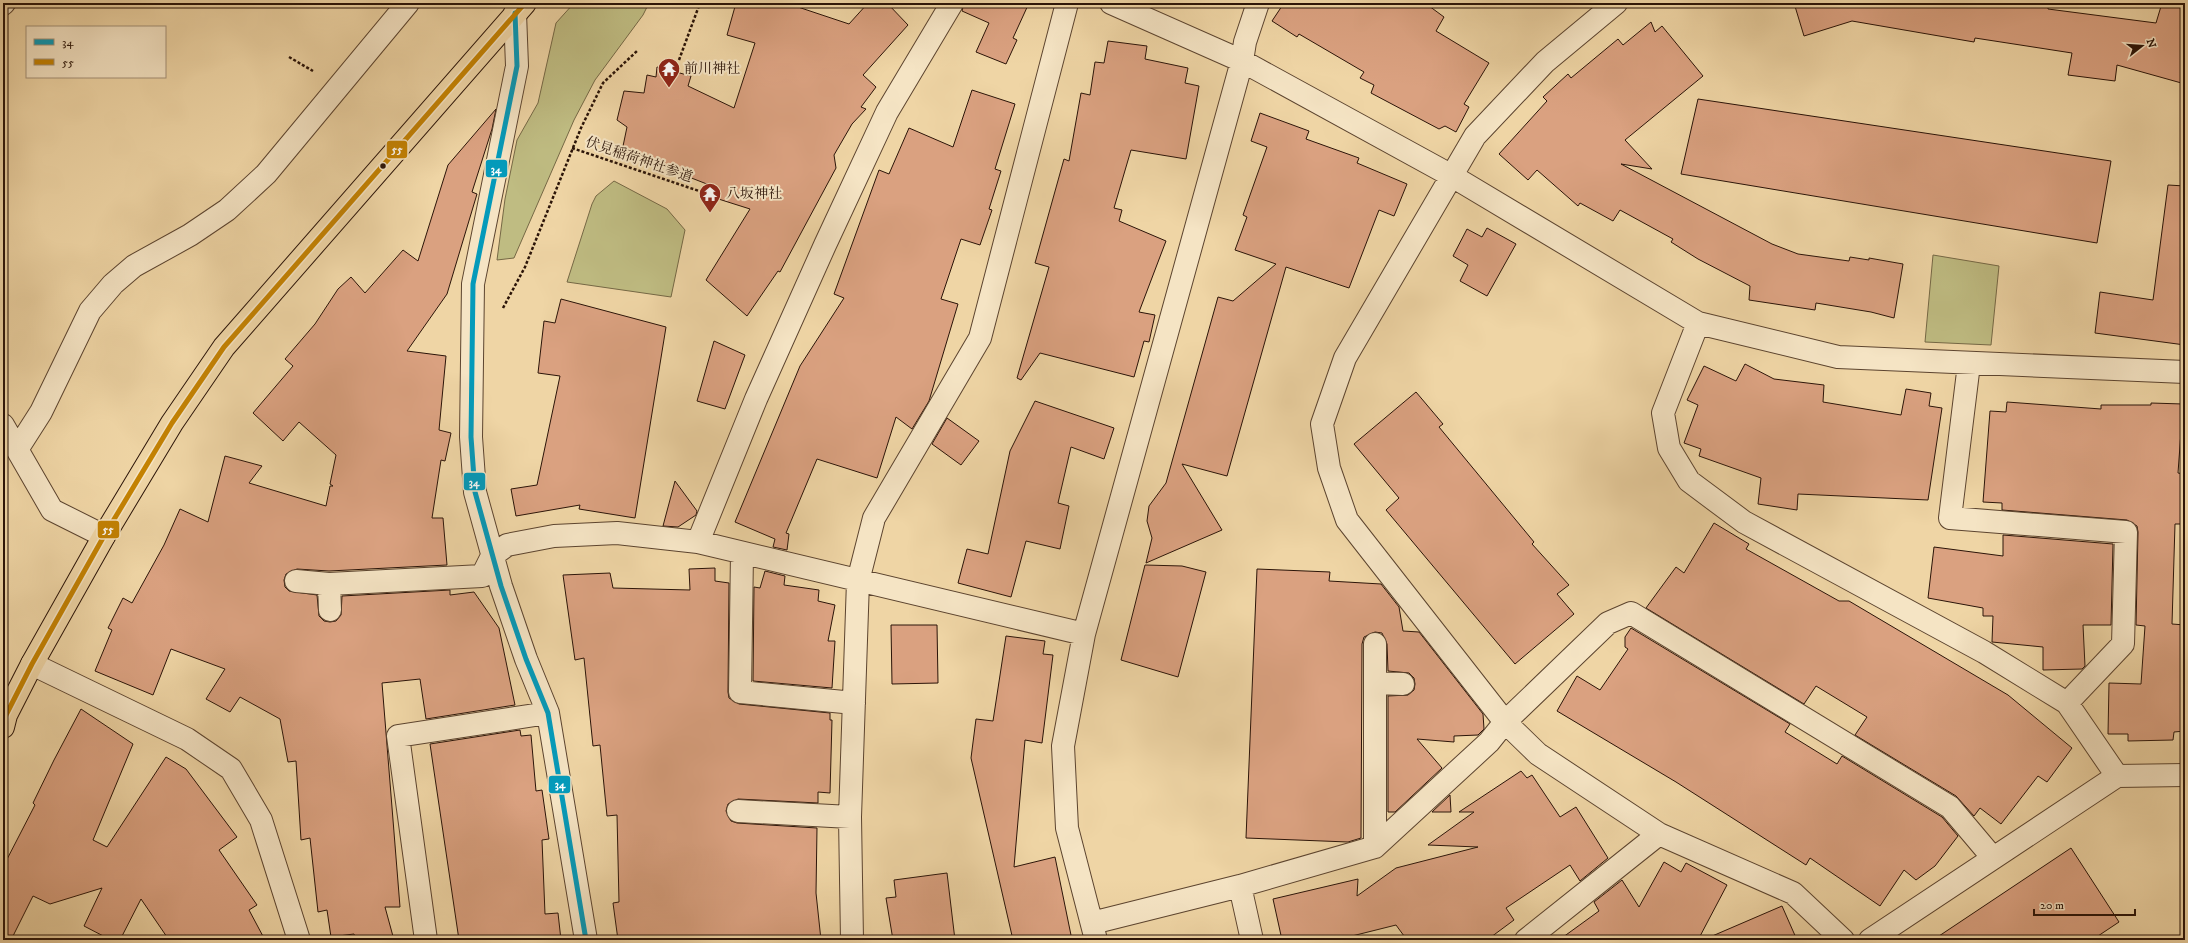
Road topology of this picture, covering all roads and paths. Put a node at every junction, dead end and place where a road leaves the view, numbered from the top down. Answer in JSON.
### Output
{"nodes":[{"id":1,"x":408,"y":3,"type":"edge"},
{"id":2,"x":700,"y":3,"type":"edge"},
{"id":3,"x":952,"y":3,"type":"edge"},
{"id":4,"x":1067,"y":3,"type":"edge"},
{"id":5,"x":1111,"y":3,"type":"edge"},
{"id":6,"x":1258,"y":3,"type":"edge"},
{"id":7,"x":1616,"y":3,"type":"edge"},
{"id":8,"x":520,"y":8,"type":"edge"},
{"id":9,"x":637,"y":51,"type":"dead end"},
{"id":10,"x":679,"y":60,"type":"dead end"},
{"id":11,"x":1242,"y":61,"type":"junction"},
{"id":12,"x":572,"y":148,"type":"junction"},
{"id":13,"x":1452,"y":176,"type":"junction"},
{"id":14,"x":699,"y":191,"type":"dead end"},
{"id":15,"x":1698,"y":323,"type":"junction"},
{"id":16,"x":472,"y":332,"type":"junction"},
{"id":17,"x":1968,"y":364,"type":"junction"},
{"id":18,"x":2185,"y":372,"type":"edge"},
{"id":19,"x":3,"y":425,"type":"edge"},
{"id":20,"x":18,"y":448,"type":"junction"},
{"id":21,"x":104,"y":536,"type":"junction"},
{"id":22,"x":698,"y":542,"type":"junction"},
{"id":23,"x":742,"y":553,"type":"junction"},
{"id":24,"x":492,"y":556,"type":"junction"},
{"id":25,"x":296,"y":581,"type":"dead end"},
{"id":26,"x":858,"y":581,"type":"junction"},
{"id":27,"x":329,"y":584,"type":"junction"},
{"id":28,"x":330,"y":610,"type":"dead end"},
{"id":29,"x":1084,"y":634,"type":"junction"},
{"id":30,"x":1376,"y":644,"type":"dead end"},
{"id":31,"x":32,"y":664,"type":"junction"},
{"id":32,"x":1375,"y":683,"type":"junction"},
{"id":33,"x":1403,"y":684,"type":"dead end"},
{"id":34,"x":854,"y":703,"type":"junction"},
{"id":35,"x":2068,"y":703,"type":"junction"},
{"id":36,"x":548,"y":713,"type":"junction"},
{"id":37,"x":4,"y":720,"type":"edge"},
{"id":38,"x":1504,"y":722,"type":"junction"},
{"id":39,"x":2185,"y":775,"type":"edge"},
{"id":40,"x":2117,"y":776,"type":"junction"},
{"id":41,"x":738,"y":811,"type":"dead end"},
{"id":42,"x":850,"y":817,"type":"junction"},
{"id":43,"x":1659,"y":834,"type":"junction"},
{"id":44,"x":1375,"y":847,"type":"junction"},
{"id":45,"x":1993,"y":858,"type":"junction"},
{"id":46,"x":1240,"y":886,"type":"junction"},
{"id":47,"x":1094,"y":932,"type":"edge"},
{"id":48,"x":299,"y":940,"type":"edge"},
{"id":49,"x":426,"y":940,"type":"edge"},
{"id":50,"x":586,"y":940,"type":"edge"},
{"id":51,"x":852,"y":940,"type":"edge"},
{"id":52,"x":1252,"y":940,"type":"edge"},
{"id":53,"x":1526,"y":940,"type":"edge"},
{"id":54,"x":1843,"y":940,"type":"edge"},
{"id":55,"x":1870,"y":940,"type":"edge"}],
"edges":[{"from":1,"to":20,"type":"street"},
{"from":2,"to":10,"type":"path"},
{"from":3,"to":22,"type":"street"},
{"from":4,"to":26,"type":"street"},
{"from":5,"to":11,"type":"street"},
{"from":6,"to":11,"type":"street"},
{"from":7,"to":13,"type":"street"},
{"from":8,"to":16,"type":"street"},
{"from":8,"to":21,"type":"main road"},
{"from":9,"to":12,"type":"path"},
{"from":11,"to":13,"type":"street"},
{"from":11,"to":29,"type":"street"},
{"from":12,"to":14,"type":"path","name":"伏見稲荷神社参道"},
{"from":12,"to":16,"type":"path"},
{"from":13,"to":15,"type":"street"},
{"from":13,"to":38,"type":"street"},
{"from":15,"to":17,"type":"street"},
{"from":15,"to":35,"type":"street"},
{"from":16,"to":24,"type":"street"},
{"from":17,"to":18,"type":"street"},
{"from":17,"to":35,"type":"street"},
{"from":19,"to":20,"type":"street"},
{"from":20,"to":21,"type":"street"},
{"from":21,"to":31,"type":"main road"},
{"from":22,"to":23,"type":"street"},
{"from":22,"to":24,"type":"street"},
{"from":23,"to":26,"type":"street"},
{"from":23,"to":34,"type":"street"},
{"from":24,"to":27,"type":"street"},
{"from":24,"to":36,"type":"street"},
{"from":25,"to":27,"type":"street"},
{"from":26,"to":29,"type":"street"},
{"from":26,"to":34,"type":"street"},
{"from":27,"to":28,"type":"street"},
{"from":29,"to":47,"type":"street"},
{"from":30,"to":32,"type":"street"},
{"from":31,"to":37,"type":"main road"},
{"from":31,"to":48,"type":"street"},
{"from":32,"to":33,"type":"street"},
{"from":32,"to":44,"type":"street"},
{"from":34,"to":42,"type":"street"},
{"from":35,"to":40,"type":"street"},
{"from":36,"to":49,"type":"street"},
{"from":36,"to":50,"type":"street"},
{"from":38,"to":43,"type":"street"},
{"from":38,"to":44,"type":"street"},
{"from":38,"to":45,"type":"street"},
{"from":39,"to":40,"type":"street"},
{"from":40,"to":45,"type":"street"},
{"from":41,"to":42,"type":"street"},
{"from":42,"to":51,"type":"street"},
{"from":43,"to":53,"type":"street"},
{"from":43,"to":54,"type":"street"},
{"from":44,"to":46,"type":"street"},
{"from":45,"to":55,"type":"street"},
{"from":46,"to":47,"type":"street"},
{"from":46,"to":52,"type":"street"}]}
